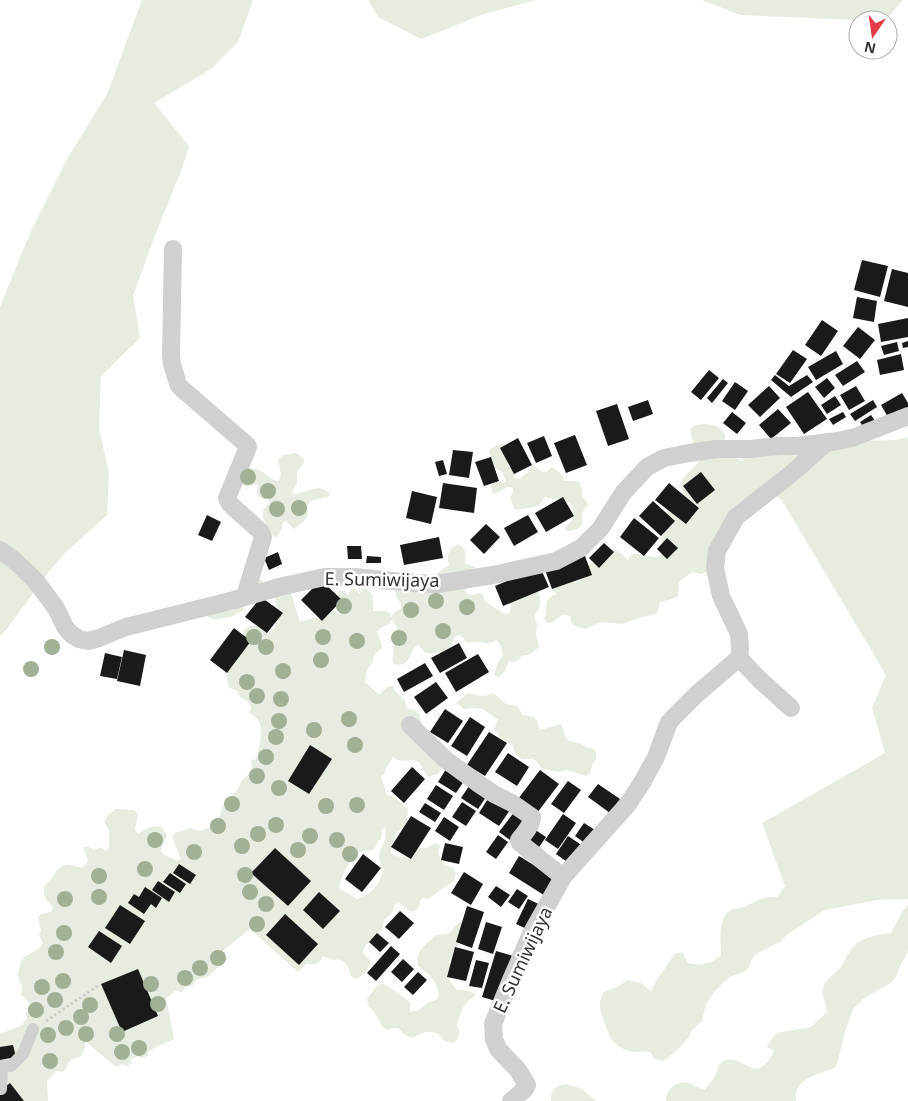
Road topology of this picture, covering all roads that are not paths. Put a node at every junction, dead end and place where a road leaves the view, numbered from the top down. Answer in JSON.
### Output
{"nodes":[{"id":1,"x":173,"y":249,"type":"dead end"},
{"id":2,"x":908,"y":416,"type":"edge"},
{"id":3,"x":826,"y":442,"type":"junction"},
{"id":4,"x":0,"y":550,"type":"edge"},
{"id":5,"x":244,"y":596,"type":"junction"},
{"id":6,"x":739,"y":658,"type":"junction"},
{"id":7,"x":791,"y":708,"type":"dead end"},
{"id":8,"x":410,"y":725,"type":"dead end"},
{"id":9,"x":563,"y":877,"type":"junction"},
{"id":10,"x":33,"y":1029,"type":"road end"},
{"id":11,"x":1,"y":1066,"type":"edge"},
{"id":12,"x":2,"y":1089,"type":"dead end"},
{"id":13,"x":512,"y":1101,"type":"edge"}],
"edges":[{"from":1,"to":5,"type":"street"},
{"from":2,"to":3,"type":"street","name":"E. Sumiwijaya"},
{"from":3,"to":5,"type":"street","name":"E. Sumiwijaya"},
{"from":3,"to":6,"type":"street"},
{"from":4,"to":5,"type":"street","name":"E. Sumiwijaya"},
{"from":6,"to":7,"type":"street"},
{"from":6,"to":9,"type":"street","name":"E. Sumiwijaya"},
{"from":8,"to":9,"type":"street"},
{"from":9,"to":13,"type":"street","name":"E. Sumiwijaya"},
{"from":10,"to":11,"type":"street"},
{"from":11,"to":12,"type":"street"}]}
